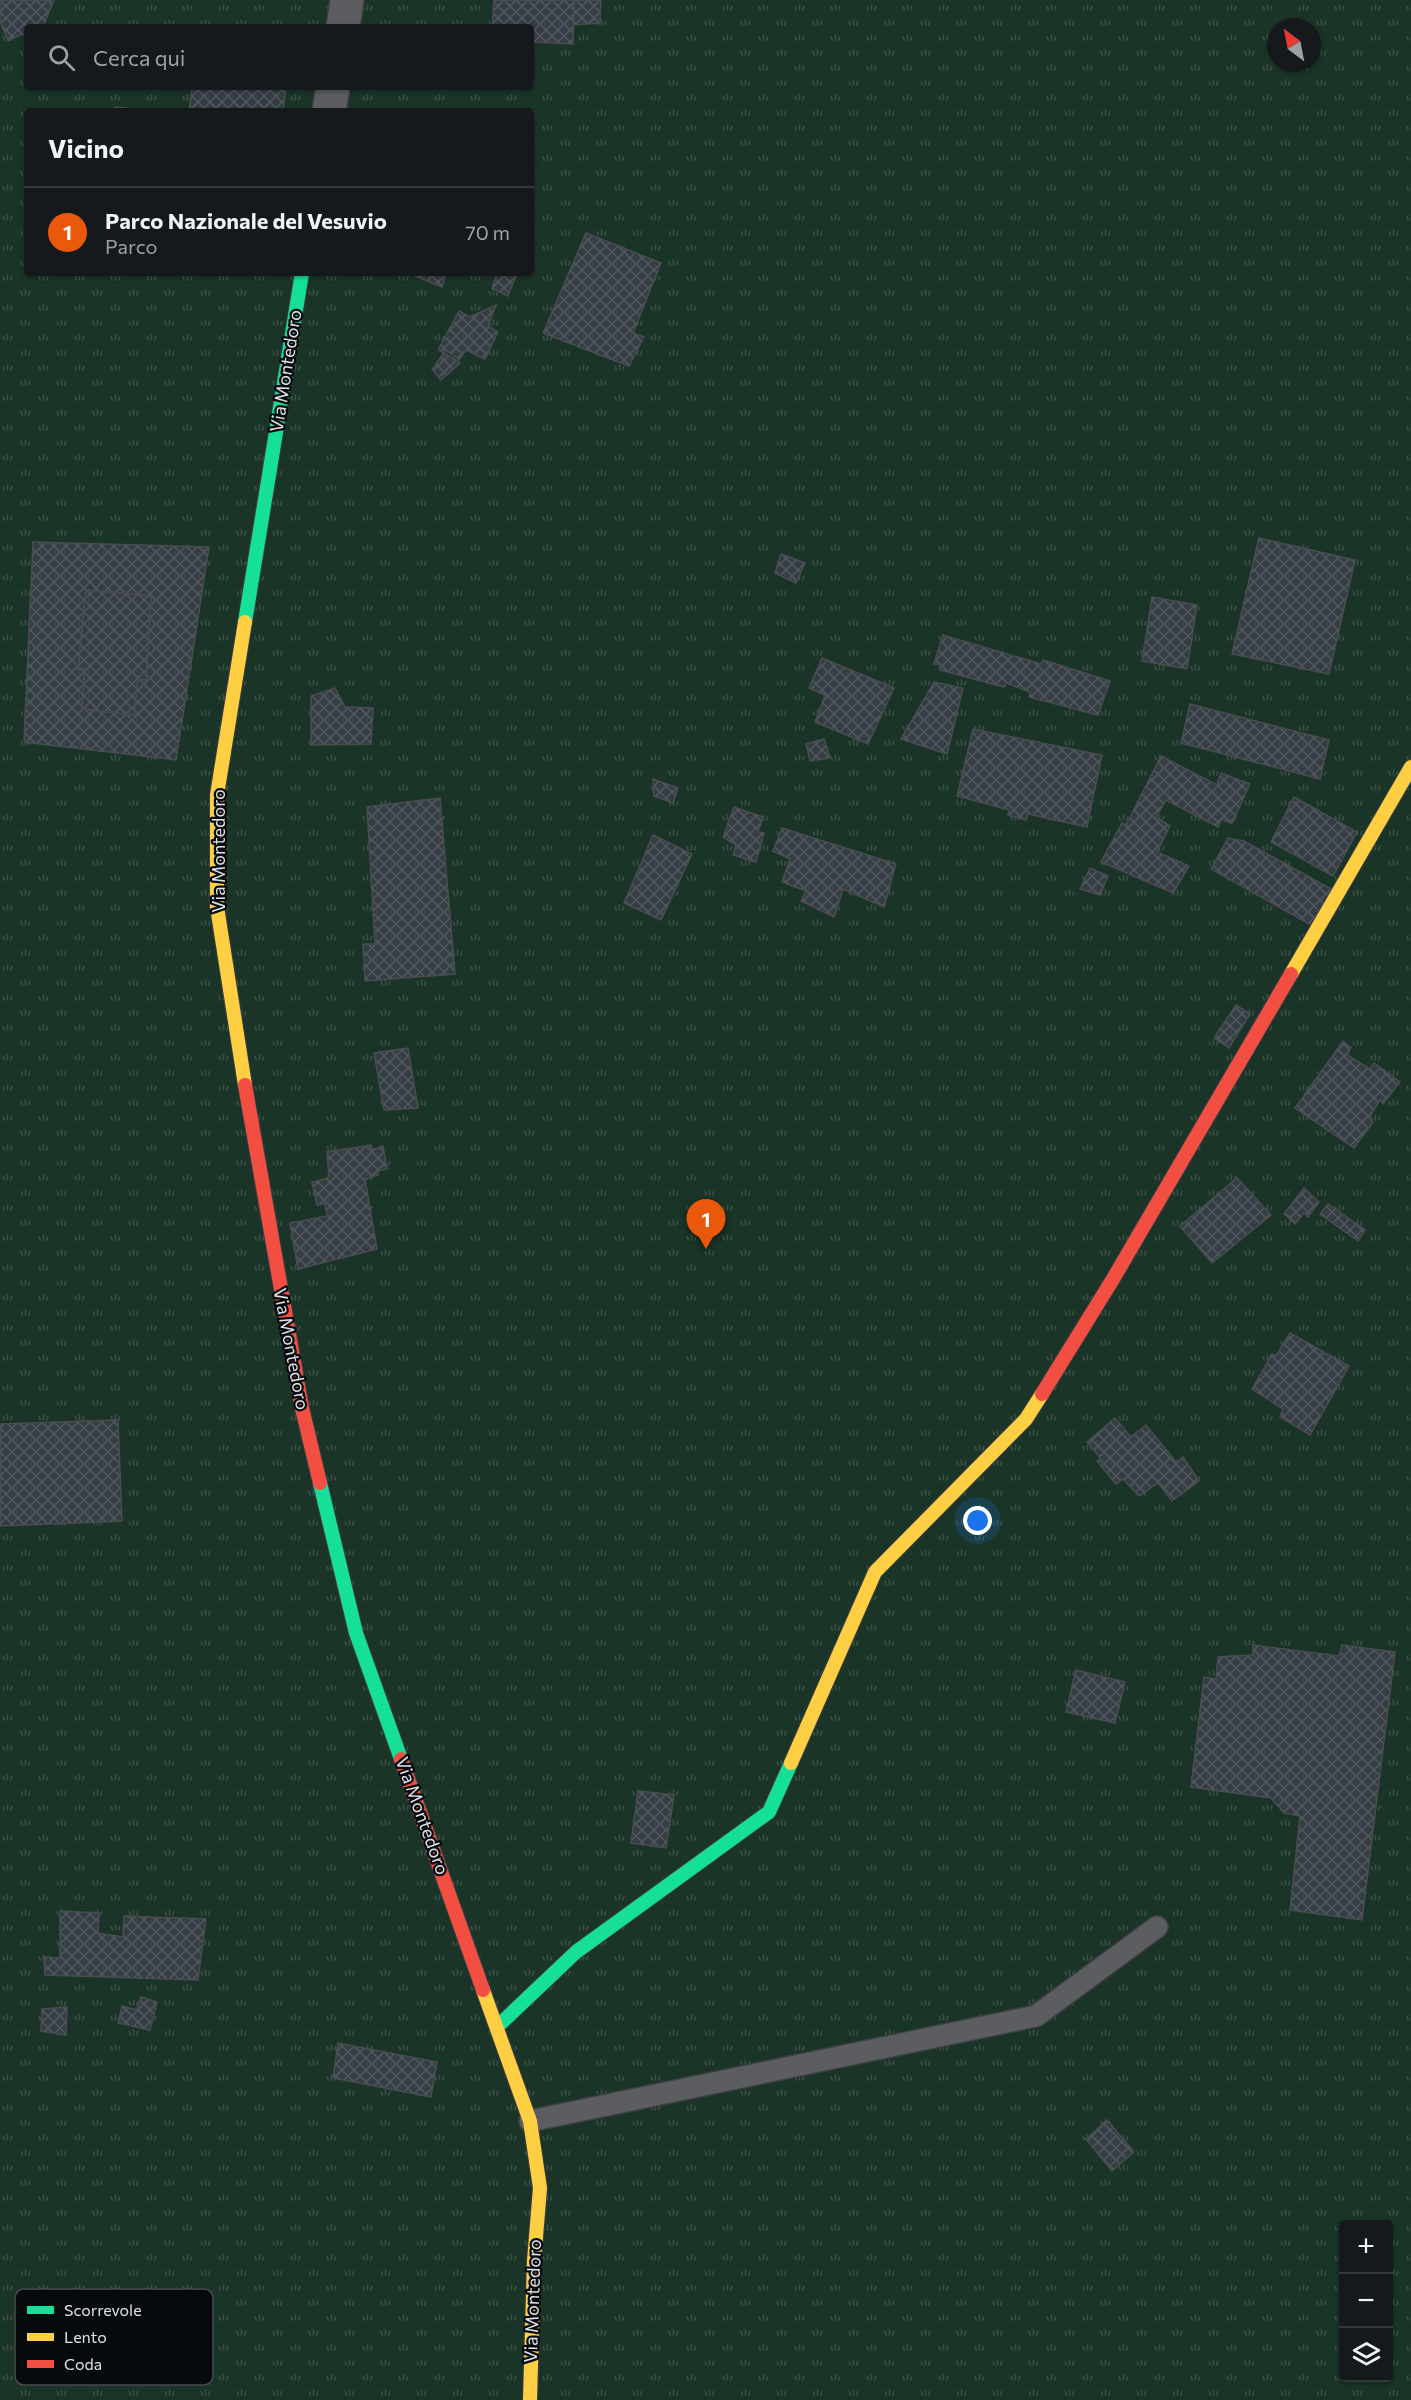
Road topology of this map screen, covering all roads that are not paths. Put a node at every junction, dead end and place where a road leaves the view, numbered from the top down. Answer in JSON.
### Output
{"nodes":[{"id":1,"x":347,"y":0,"type":"edge"},
{"id":2,"x":343,"y":24,"type":"edge"},
{"id":3,"x":332,"y":90,"type":"edge"},
{"id":4,"x":330,"y":108,"type":"edge"},
{"id":5,"x":302,"y":276,"type":"edge"},
{"id":6,"x":1411,"y":767,"type":"edge"},
{"id":7,"x":1157,"y":1927,"type":"dead end"},
{"id":8,"x":498,"y":2026,"type":"junction"},
{"id":9,"x":530,"y":2121,"type":"junction"},
{"id":10,"x":530,"y":2400,"type":"edge"}],
"edges":[{"from":1,"to":2,"type":"street"},
{"from":3,"to":4,"type":"street"},
{"from":5,"to":8,"type":"street","name":"Via Montedoro"},
{"from":6,"to":8,"type":"street"},
{"from":7,"to":9,"type":"lane"},
{"from":8,"to":9,"type":"street","name":"Via Montedoro"},
{"from":9,"to":10,"type":"street","name":"Via Montedoro"}]}
